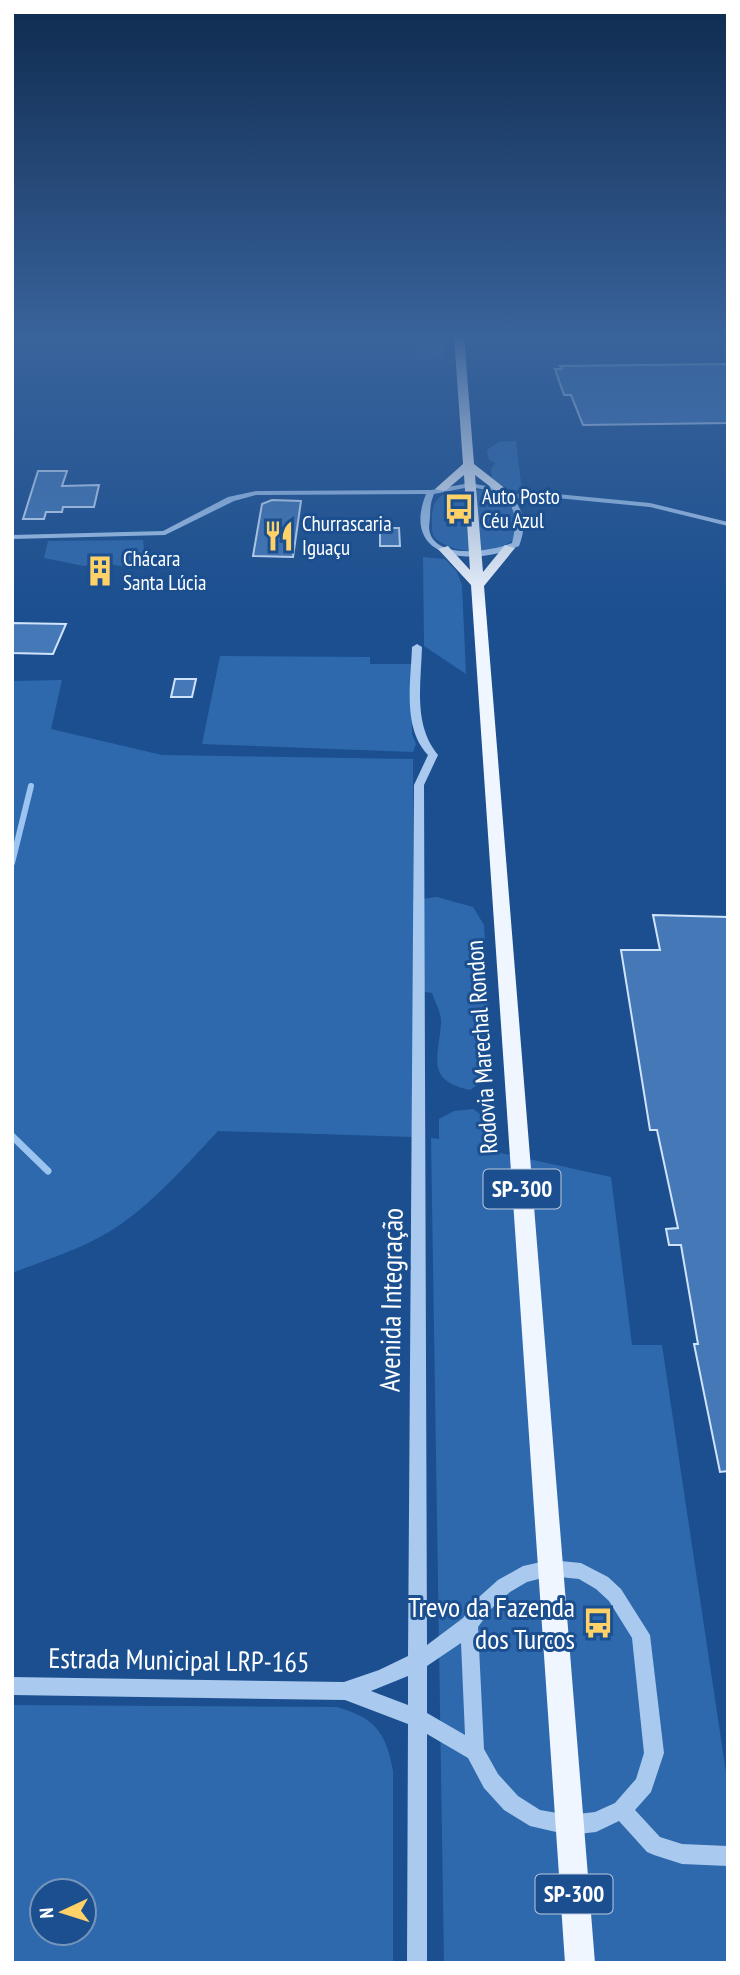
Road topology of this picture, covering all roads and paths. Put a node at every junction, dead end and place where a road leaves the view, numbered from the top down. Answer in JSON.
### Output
{"nodes":[{"id":1,"x":466,"y":428,"type":"edge"},
{"id":2,"x":469,"y":465,"type":"junction"},
{"id":3,"x":470,"y":485,"type":"junction"},
{"id":4,"x":500,"y":489,"type":"junction"},
{"id":5,"x":436,"y":490,"type":"junction"},
{"id":6,"x":510,"y":497,"type":"junction"},
{"id":7,"x":728,"y":524,"type":"edge"},
{"id":8,"x":12,"y":537,"type":"edge"},
{"id":9,"x":509,"y":548,"type":"junction"},
{"id":10,"x":444,"y":549,"type":"junction"},
{"id":11,"x":476,"y":554,"type":"junction"},
{"id":12,"x":478,"y":585,"type":"junction"},
{"id":13,"x":417,"y":647,"type":"dead end"},
{"id":14,"x":550,"y":1568,"type":"junction"},
{"id":15,"x":469,"y":1625,"type":"junction"},
{"id":16,"x":415,"y":1665,"type":"junction"},
{"id":17,"x":12,"y":1686,"type":"edge"},
{"id":18,"x":344,"y":1690,"type":"junction"},
{"id":19,"x":415,"y":1717,"type":"junction"},
{"id":20,"x":475,"y":1751,"type":"junction"},
{"id":21,"x":622,"y":1810,"type":"junction"},
{"id":22,"x":569,"y":1825,"type":"junction"},
{"id":23,"x":728,"y":1856,"type":"edge"},
{"id":24,"x":416,"y":1963,"type":"edge"},
{"id":25,"x":580,"y":1963,"type":"edge"}],
"edges":[{"from":1,"to":2,"type":"main road","name":"Rodovia Marechal Rondon","number":"SP-300"},
{"from":2,"to":3,"type":"main road","name":"Rodovia Marechal Rondon","number":"SP-300"},
{"from":2,"to":4,"type":"main road"},
{"from":2,"to":5,"type":"main road"},
{"from":3,"to":4,"type":"street"},
{"from":3,"to":5,"type":"street"},
{"from":3,"to":11,"type":"main road","name":"Rodovia Marechal Rondon","number":"SP-300"},
{"from":4,"to":6,"type":"street"},
{"from":5,"to":8,"type":"street"},
{"from":5,"to":10,"type":"street"},
{"from":6,"to":7,"type":"street"},
{"from":6,"to":9,"type":"street"},
{"from":9,"to":11,"type":"street"},
{"from":9,"to":12,"type":"main road"},
{"from":10,"to":11,"type":"street"},
{"from":10,"to":12,"type":"main road"},
{"from":11,"to":12,"type":"main road","name":"Rodovia Marechal Rondon","number":"SP-300"},
{"from":12,"to":14,"type":"main road","name":"Rodovia Marechal Rondon","number":"SP-300"},
{"from":13,"to":16,"type":"street","name":"Avenida Integração"},
{"from":14,"to":15,"type":"street","name":"Estrada Municipal LRP-165"},
{"from":14,"to":21,"type":"street"},
{"from":14,"to":22,"type":"main road","name":"Rodovia Marechal Rondon","number":"SP-300"},
{"from":15,"to":16,"type":"street","name":"Estrada Municipal LRP-165"},
{"from":15,"to":20,"type":"street"},
{"from":16,"to":18,"type":"street","name":"Estrada Municipal LRP-165"},
{"from":16,"to":19,"type":"street","name":"Avenida Integração"},
{"from":17,"to":18,"type":"street","name":"Estrada Municipal LRP-165"},
{"from":18,"to":19,"type":"street","name":"Estrada Municipal LRP-165"},
{"from":19,"to":20,"type":"street","name":"Estrada Municipal LRP-165"},
{"from":19,"to":24,"type":"street","name":"Avenida Integração"},
{"from":20,"to":22,"type":"street"},
{"from":21,"to":22,"type":"street"},
{"from":21,"to":23,"type":"street"},
{"from":22,"to":25,"type":"main road","name":"Rodovia Marechal Rondon","number":"SP-300"}]}
